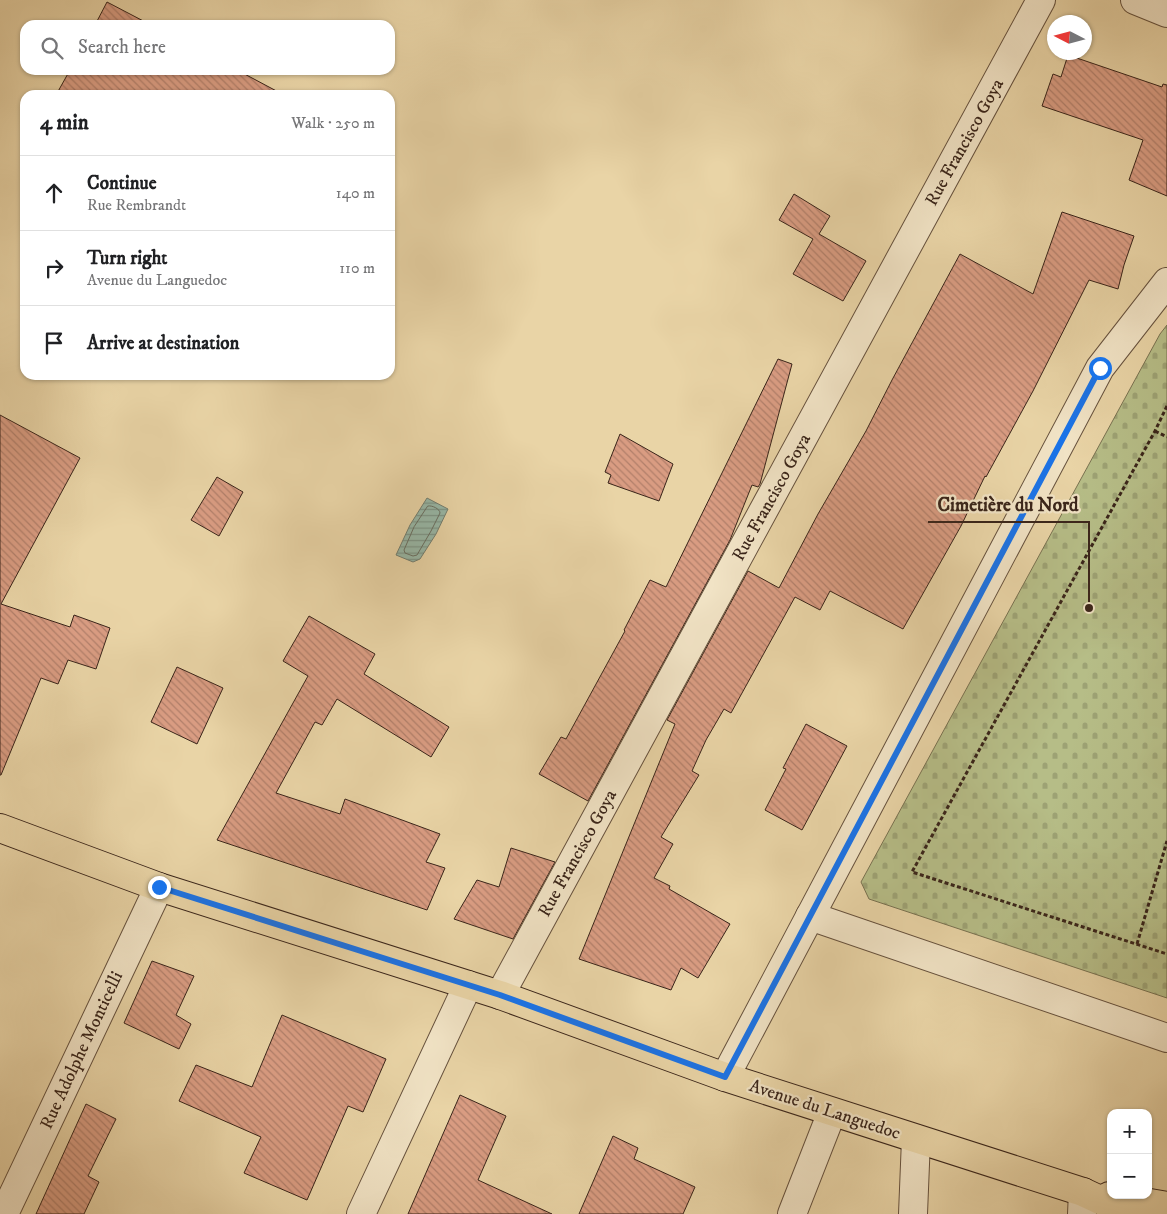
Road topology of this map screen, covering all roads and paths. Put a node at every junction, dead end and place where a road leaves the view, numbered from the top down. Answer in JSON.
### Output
{"nodes":[{"id":1,"x":1041,"y":0,"type":"edge"},
{"id":2,"x":1135,"y":0,"type":"edge"},
{"id":3,"x":1167,"y":14,"type":"edge"},
{"id":4,"x":1167,"y":282,"type":"edge"},
{"id":5,"x":1167,"y":406,"type":"edge"},
{"id":6,"x":1155,"y":430,"type":"junction"},
{"id":7,"x":1167,"y":437,"type":"edge"},
{"id":8,"x":0,"y":828,"type":"edge"},
{"id":9,"x":1167,"y":841,"type":"edge"},
{"id":10,"x":159,"y":887,"type":"junction"},
{"id":11,"x":810,"y":916,"type":"junction"},
{"id":12,"x":1137,"y":944,"type":"junction"},
{"id":13,"x":1167,"y":954,"type":"edge"},
{"id":14,"x":468,"y":985,"type":"junction"},
{"id":15,"x":500,"y":995,"type":"junction"},
{"id":16,"x":1167,"y":1038,"type":"edge"},
{"id":17,"x":725,"y":1077,"type":"junction"},
{"id":18,"x":832,"y":1112,"type":"junction"},
{"id":19,"x":916,"y":1139,"type":"junction"},
{"id":20,"x":1083,"y":1203,"type":"edge"},
{"id":21,"x":1167,"y":1206,"type":"edge"},
{"id":22,"x":4,"y":1214,"type":"edge"},
{"id":23,"x":361,"y":1214,"type":"edge"},
{"id":24,"x":792,"y":1214,"type":"edge"},
{"id":25,"x":913,"y":1214,"type":"edge"},
{"id":26,"x":1130,"y":1214,"type":"edge"}],
"edges":[{"from":1,"to":15,"type":"street","name":"Rue Francisco Goya"},
{"from":2,"to":3,"type":"street"},
{"from":4,"to":11,"type":"street"},
{"from":5,"to":6,"type":"path"},
{"from":6,"to":7,"type":"path"},
{"from":6,"to":12,"type":"path"},
{"from":8,"to":10,"type":"main road","name":"Avenue du Languedoc"},
{"from":9,"to":12,"type":"path"},
{"from":10,"to":14,"type":"main road","name":"Avenue du Languedoc"},
{"from":10,"to":22,"type":"street","name":"Rue Adolphe Monticelli"},
{"from":11,"to":16,"type":"street"},
{"from":11,"to":17,"type":"street"},
{"from":12,"to":13,"type":"path"},
{"from":14,"to":15,"type":"main road","name":"Avenue du Languedoc"},
{"from":14,"to":23,"type":"street"},
{"from":15,"to":17,"type":"main road","name":"Avenue du Languedoc"},
{"from":17,"to":18,"type":"main road","name":"Avenue du Languedoc"},
{"from":18,"to":19,"type":"main road","name":"Avenue du Languedoc"},
{"from":18,"to":24,"type":"street"},
{"from":19,"to":20,"type":"main road","name":"Avenue du Languedoc"},
{"from":19,"to":25,"type":"street"},
{"from":20,"to":21,"type":"main road","name":"Avenue du Languedoc"},
{"from":20,"to":26,"type":"main road","name":"Avenue du Languedoc"}]}
